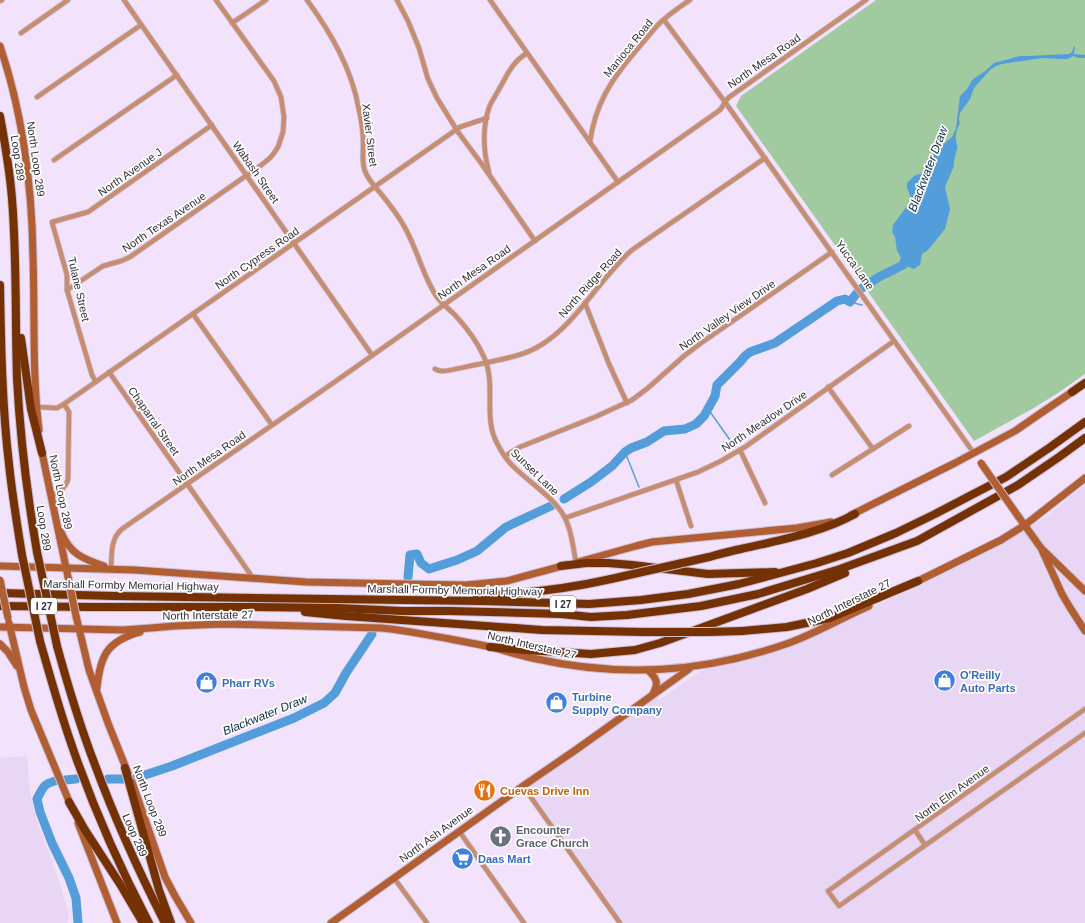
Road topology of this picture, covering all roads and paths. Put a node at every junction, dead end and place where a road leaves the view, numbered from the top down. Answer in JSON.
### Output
{"nodes":[{"id":1,"x":68,"y":0,"type":"edge"},
{"id":2,"x":124,"y":0,"type":"edge"},
{"id":3,"x":216,"y":0,"type":"edge"},
{"id":4,"x":266,"y":0,"type":"edge"},
{"id":5,"x":307,"y":0,"type":"edge"},
{"id":6,"x":397,"y":0,"type":"edge"},
{"id":7,"x":490,"y":0,"type":"edge"},
{"id":8,"x":690,"y":0,"type":"edge"},
{"id":9,"x":866,"y":0,"type":"edge"},
{"id":10,"x":664,"y":20,"type":"junction"},
{"id":11,"x":232,"y":23,"type":"junction"},
{"id":12,"x":142,"y":25,"type":"junction"},
{"id":13,"x":21,"y":33,"type":"dead end"},
{"id":14,"x":0,"y":46,"type":"edge"},
{"id":15,"x":527,"y":53,"type":"junction"},
{"id":16,"x":177,"y":75,"type":"junction"},
{"id":17,"x":38,"y":96,"type":"dead end"},
{"id":18,"x":725,"y":102,"type":"junction"},
{"id":19,"x":0,"y":116,"type":"edge"},
{"id":20,"x":487,"y":118,"type":"junction"},
{"id":21,"x":212,"y":125,"type":"junction"},
{"id":22,"x":457,"y":130,"type":"junction"},
{"id":23,"x":590,"y":142,"type":"junction"},
{"id":24,"x":765,"y":158,"type":"junction"},
{"id":25,"x":54,"y":160,"type":"dead end"},
{"id":26,"x":247,"y":175,"type":"junction"},
{"id":27,"x":490,"y":175,"type":"junction"},
{"id":28,"x":618,"y":182,"type":"junction"},
{"id":29,"x":375,"y":186,"type":"junction"},
{"id":30,"x":52,"y":222,"type":"joint"},
{"id":31,"x":535,"y":241,"type":"junction"},
{"id":32,"x":294,"y":243,"type":"junction"},
{"id":33,"x":832,"y":252,"type":"junction"},
{"id":34,"x":15,"y":279,"type":"junction"},
{"id":35,"x":0,"y":285,"type":"edge"},
{"id":36,"x":67,"y":290,"type":"junction"},
{"id":37,"x":585,"y":303,"type":"junction"},
{"id":38,"x":443,"y":304,"type":"junction"},
{"id":39,"x":193,"y":314,"type":"junction"},
{"id":40,"x":894,"y":341,"type":"junction"},
{"id":41,"x":372,"y":355,"type":"junction"},
{"id":42,"x":487,"y":362,"type":"junction"},
{"id":43,"x":435,"y":369,"type":"dead end"},
{"id":44,"x":109,"y":372,"type":"junction"},
{"id":45,"x":96,"y":382,"type":"junction"},
{"id":46,"x":1085,"y":383,"type":"edge"},
{"id":47,"x":828,"y":387,"type":"junction"},
{"id":48,"x":1072,"y":392,"type":"joint"},
{"id":49,"x":627,"y":403,"type":"junction"},
{"id":50,"x":64,"y":404,"type":"junction"},
{"id":51,"x":37,"y":408,"type":"junction"},
{"id":52,"x":1085,"y":422,"type":"edge"},
{"id":53,"x":272,"y":425,"type":"junction"},
{"id":54,"x":909,"y":426,"type":"dead end"},
{"id":55,"x":1085,"y":438,"type":"edge"},
{"id":56,"x":873,"y":449,"type":"junction"},
{"id":57,"x":740,"y":450,"type":"junction"},
{"id":58,"x":973,"y":452,"type":"junction"},
{"id":59,"x":42,"y":453,"type":"junction"},
{"id":60,"x":505,"y":456,"type":"junction"},
{"id":61,"x":832,"y":475,"type":"dead end"},
{"id":62,"x":1085,"y":478,"type":"edge"},
{"id":63,"x":676,"y":480,"type":"junction"},
{"id":64,"x":187,"y":484,"type":"junction"},
{"id":65,"x":51,"y":496,"type":"junction"},
{"id":66,"x":765,"y":503,"type":"dead end"},
{"id":67,"x":855,"y":514,"type":"junction"},
{"id":68,"x":55,"y":517,"type":"junction"},
{"id":69,"x":565,"y":518,"type":"junction"},
{"id":70,"x":1025,"y":525,"type":"junction"},
{"id":71,"x":691,"y":526,"type":"dead end"},
{"id":72,"x":917,"y":541,"type":"junction"},
{"id":73,"x":1041,"y":548,"type":"junction"},
{"id":74,"x":576,"y":562,"type":"junction"},
{"id":75,"x":0,"y":566,"type":"edge"},
{"id":76,"x":561,"y":566,"type":"junction"},
{"id":77,"x":66,"y":567,"type":"junction"},
{"id":78,"x":112,"y":569,"type":"junction"},
{"id":79,"x":786,"y":571,"type":"junction"},
{"id":80,"x":253,"y":578,"type":"junction"},
{"id":81,"x":0,"y":579,"type":"edge"},
{"id":82,"x":918,"y":581,"type":"junction"},
{"id":83,"x":1085,"y":591,"type":"edge"},
{"id":84,"x":0,"y":593,"type":"edge"},
{"id":85,"x":404,"y":600,"type":"junction"},
{"id":86,"x":0,"y":606,"type":"edge"},
{"id":87,"x":245,"y":607,"type":"junction"},
{"id":88,"x":0,"y":627,"type":"edge"},
{"id":89,"x":10,"y":627,"type":"junction"},
{"id":90,"x":151,"y":628,"type":"junction"},
{"id":91,"x":79,"y":629,"type":"junction"},
{"id":92,"x":1085,"y":631,"type":"edge"},
{"id":93,"x":0,"y":644,"type":"edge"},
{"id":94,"x":490,"y":647,"type":"junction"},
{"id":95,"x":692,"y":667,"type":"junction"},
{"id":96,"x":19,"y":670,"type":"junction"},
{"id":97,"x":648,"y":670,"type":"junction"},
{"id":98,"x":97,"y":690,"type":"junction"},
{"id":99,"x":652,"y":695,"type":"junction"},
{"id":100,"x":1085,"y":708,"type":"edge"},
{"id":101,"x":1085,"y":733,"type":"edge"},
{"id":102,"x":125,"y":768,"type":"junction"},
{"id":103,"x":523,"y":786,"type":"junction"},
{"id":104,"x":69,"y":802,"type":"junction"},
{"id":105,"x":915,"y":830,"type":"junction"},
{"id":106,"x":459,"y":831,"type":"junction"},
{"id":107,"x":926,"y":845,"type":"junction"},
{"id":108,"x":394,"y":878,"type":"junction"},
{"id":109,"x":619,"y":921,"type":"edge"},
{"id":110,"x":333,"y":922,"type":"edge"},
{"id":111,"x":118,"y":923,"type":"edge"},
{"id":112,"x":143,"y":923,"type":"edge"},
{"id":113,"x":149,"y":923,"type":"edge"},
{"id":114,"x":165,"y":923,"type":"edge"},
{"id":115,"x":171,"y":923,"type":"edge"},
{"id":116,"x":191,"y":923,"type":"edge"},
{"id":117,"x":427,"y":923,"type":"edge"},
{"id":118,"x":524,"y":923,"type":"edge"},
{"id":119,"x":612,"y":923,"type":"edge"}],
"edges":[{"from":1,"to":13,"type":"street"},
{"from":2,"to":12,"type":"street","name":"Wabash Street"},
{"from":3,"to":11,"type":"street","name":"North Texas Avenue"},
{"from":4,"to":11,"type":"street"},
{"from":5,"to":29,"type":"street","name":"Xavier Street"},
{"from":6,"to":22,"type":"street"},
{"from":7,"to":15,"type":"street"},
{"from":8,"to":10,"type":"street","name":"Manioca Road"},
{"from":9,"to":18,"type":"street","name":"North Mesa Road"},
{"from":10,"to":18,"type":"street","name":"Yucca Lane"},
{"from":10,"to":23,"type":"street","name":"Manioca Road"},
{"from":11,"to":26,"type":"street","name":"North Texas Avenue"},
{"from":12,"to":16,"type":"street","name":"Wabash Street"},
{"from":12,"to":17,"type":"street"},
{"from":14,"to":51,"type":"main road","name":"North Loop 289"},
{"from":15,"to":20,"type":"street"},
{"from":15,"to":23,"type":"street"},
{"from":16,"to":21,"type":"street","name":"Wabash Street"},
{"from":16,"to":25,"type":"street"},
{"from":18,"to":24,"type":"street","name":"Yucca Lane"},
{"from":18,"to":28,"type":"street","name":"North Mesa Road"},
{"from":19,"to":34,"type":"highway","name":"Loop 289"},
{"from":20,"to":22,"type":"street","name":"North Cypress Road"},
{"from":20,"to":27,"type":"street"},
{"from":21,"to":26,"type":"street","name":"Wabash Street"},
{"from":21,"to":30,"type":"street","name":"North Avenue J"},
{"from":22,"to":27,"type":"street"},
{"from":22,"to":29,"type":"street","name":"North Cypress Road"},
{"from":23,"to":28,"type":"street"},
{"from":24,"to":33,"type":"street","name":"Yucca Lane"},
{"from":24,"to":37,"type":"street","name":"North Ridge Road"},
{"from":26,"to":32,"type":"street","name":"Wabash Street"},
{"from":26,"to":36,"type":"street","name":"North Texas Avenue"},
{"from":27,"to":31,"type":"street"},
{"from":28,"to":31,"type":"street","name":"North Mesa Road"},
{"from":29,"to":32,"type":"street","name":"North Cypress Road"},
{"from":29,"to":38,"type":"street","name":"Sunset Lane"},
{"from":30,"to":36,"type":"street","name":"Tulane Street"},
{"from":31,"to":38,"type":"street","name":"North Mesa Road"},
{"from":32,"to":39,"type":"street","name":"North Cypress Road"},
{"from":32,"to":41,"type":"street","name":"Wabash Street"},
{"from":33,"to":40,"type":"street","name":"Yucca Lane"},
{"from":33,"to":49,"type":"street","name":"North Valley View Drive"},
{"from":34,"to":59,"type":"highway"},
{"from":34,"to":114,"type":"highway","name":"Loop 289","bridge":true},
{"from":35,"to":113,"type":"highway","bridge":true},
{"from":36,"to":45,"type":"street","name":"Tulane Street"},
{"from":37,"to":42,"type":"street","name":"North Ridge Road"},
{"from":37,"to":49,"type":"street"},
{"from":38,"to":41,"type":"street","name":"North Mesa Road"},
{"from":38,"to":42,"type":"street","name":"Sunset Lane"},
{"from":39,"to":44,"type":"street","name":"North Cypress Road"},
{"from":39,"to":53,"type":"street"},
{"from":40,"to":47,"type":"street","name":"North Meadow Drive"},
{"from":40,"to":58,"type":"street","name":"Yucca Lane"},
{"from":41,"to":53,"type":"street","name":"North Mesa Road"},
{"from":42,"to":43,"type":"street","name":"North Ridge Road"},
{"from":42,"to":60,"type":"street","name":"Sunset Lane"},
{"from":44,"to":45,"type":"street","name":"North Cypress Road"},
{"from":44,"to":64,"type":"street","name":"Chaparral Street"},
{"from":45,"to":50,"type":"street","name":"North Cypress Road"},
{"from":46,"to":48,"type":"highway"},
{"from":47,"to":56,"type":"street"},
{"from":47,"to":57,"type":"street","name":"North Meadow Drive"},
{"from":48,"to":58,"type":"main road"},
{"from":49,"to":60,"type":"street","name":"North Valley View Drive"},
{"from":50,"to":51,"type":"street","name":"North Cypress Road"},
{"from":50,"to":65,"type":"street"},
{"from":51,"to":59,"type":"main road","name":"North Loop 289"},
{"from":52,"to":79,"type":"highway","name":"Marshall Formby Memorial Highway","number":"I 27"},
{"from":53,"to":64,"type":"street","name":"North Mesa Road"},
{"from":54,"to":56,"type":"street"},
{"from":55,"to":72,"type":"highway","name":"Marshall Formby Memorial Highway","number":"I 27"},
{"from":56,"to":61,"type":"street"},
{"from":57,"to":63,"type":"street","name":"North Meadow Drive"},
{"from":57,"to":66,"type":"street"},
{"from":58,"to":67,"type":"main road"},
{"from":58,"to":70,"type":"main road","name":"Yucca Lane","bridge":true},
{"from":59,"to":65,"type":"main road","name":"North Loop 289"},
{"from":60,"to":69,"type":"street","name":"Sunset Lane"},
{"from":62,"to":70,"type":"main road","name":"North Interstate 27"},
{"from":63,"to":69,"type":"street","name":"North Meadow Drive"},
{"from":63,"to":71,"type":"street"},
{"from":64,"to":78,"type":"street","name":"North Mesa Road"},
{"from":64,"to":80,"type":"street","name":"Chaparral Street"},
{"from":65,"to":68,"type":"main road","name":"North Loop 289"},
{"from":67,"to":74,"type":"main road"},
{"from":67,"to":85,"type":"highway","bridge":true},
{"from":68,"to":77,"type":"main road","name":"North Loop 289"},
{"from":68,"to":78,"type":"main road"},
{"from":69,"to":74,"type":"street","name":"Sunset Lane"},
{"from":70,"to":73,"type":"main road","name":"Yucca Lane"},
{"from":70,"to":82,"type":"main road","name":"North Interstate 27"},
{"from":72,"to":87,"type":"highway","name":"Marshall Formby Memorial Highway","number":"I 27"},
{"from":72,"to":94,"type":"highway"},
{"from":73,"to":83,"type":"main road"},
{"from":73,"to":92,"type":"main road"},
{"from":74,"to":76,"type":"main road"},
{"from":75,"to":77,"type":"main road"},
{"from":76,"to":79,"type":"highway"},
{"from":76,"to":80,"type":"main road"},
{"from":77,"to":78,"type":"main road"},
{"from":77,"to":91,"type":"main road","name":"North Loop 289","bridge":true},
{"from":78,"to":80,"type":"main road"},
{"from":79,"to":85,"type":"highway","name":"Marshall Formby Memorial Highway","number":"I 27"},
{"from":81,"to":89,"type":"main road","bridge":true},
{"from":82,"to":87,"type":"highway","bridge":true},
{"from":82,"to":95,"type":"main road","name":"North Interstate 27"},
{"from":84,"to":85,"type":"highway","name":"Marshall Formby Memorial Highway","number":"I 27"},
{"from":86,"to":87,"type":"highway","name":"Marshall Formby Memorial Highway","number":"I 27"},
{"from":88,"to":89,"type":"main road","name":"North Interstate 27"},
{"from":89,"to":91,"type":"main road","name":"North Interstate 27"},
{"from":89,"to":96,"type":"main road"},
{"from":90,"to":91,"type":"main road","name":"North Interstate 27"},
{"from":90,"to":94,"type":"main road","name":"North Interstate 27"},
{"from":90,"to":98,"type":"main road"},
{"from":91,"to":98,"type":"main road","name":"North Loop 289"},
{"from":93,"to":96,"type":"main road"},
{"from":94,"to":97,"type":"main road","name":"North Interstate 27"},
{"from":95,"to":97,"type":"main road","name":"North Interstate 27"},
{"from":95,"to":99,"type":"main road","name":"North Ash Avenue"},
{"from":96,"to":104,"type":"main road"},
{"from":97,"to":99,"type":"main road"},
{"from":98,"to":102,"type":"main road","name":"North Loop 289"},
{"from":99,"to":103,"type":"main road","name":"North Ash Avenue"},
{"from":100,"to":105,"type":"street","name":"North Elm Avenue"},
{"from":101,"to":107,"type":"street"},
{"from":102,"to":115,"type":"highway"},
{"from":102,"to":116,"type":"main road","name":"North Loop 289"},
{"from":103,"to":106,"type":"main road","name":"North Ash Avenue"},
{"from":103,"to":109,"type":"street"},
{"from":104,"to":111,"type":"main road"},
{"from":104,"to":112,"type":"highway"},
{"from":105,"to":107,"type":"street"},
{"from":105,"to":107,"type":"street","name":"North Elm Avenue"},
{"from":106,"to":108,"type":"main road","name":"North Ash Avenue"},
{"from":106,"to":118,"type":"street"},
{"from":108,"to":110,"type":"main road","name":"North Ash Avenue"},
{"from":108,"to":117,"type":"street"},
{"from":109,"to":119,"type":"street"}]}
